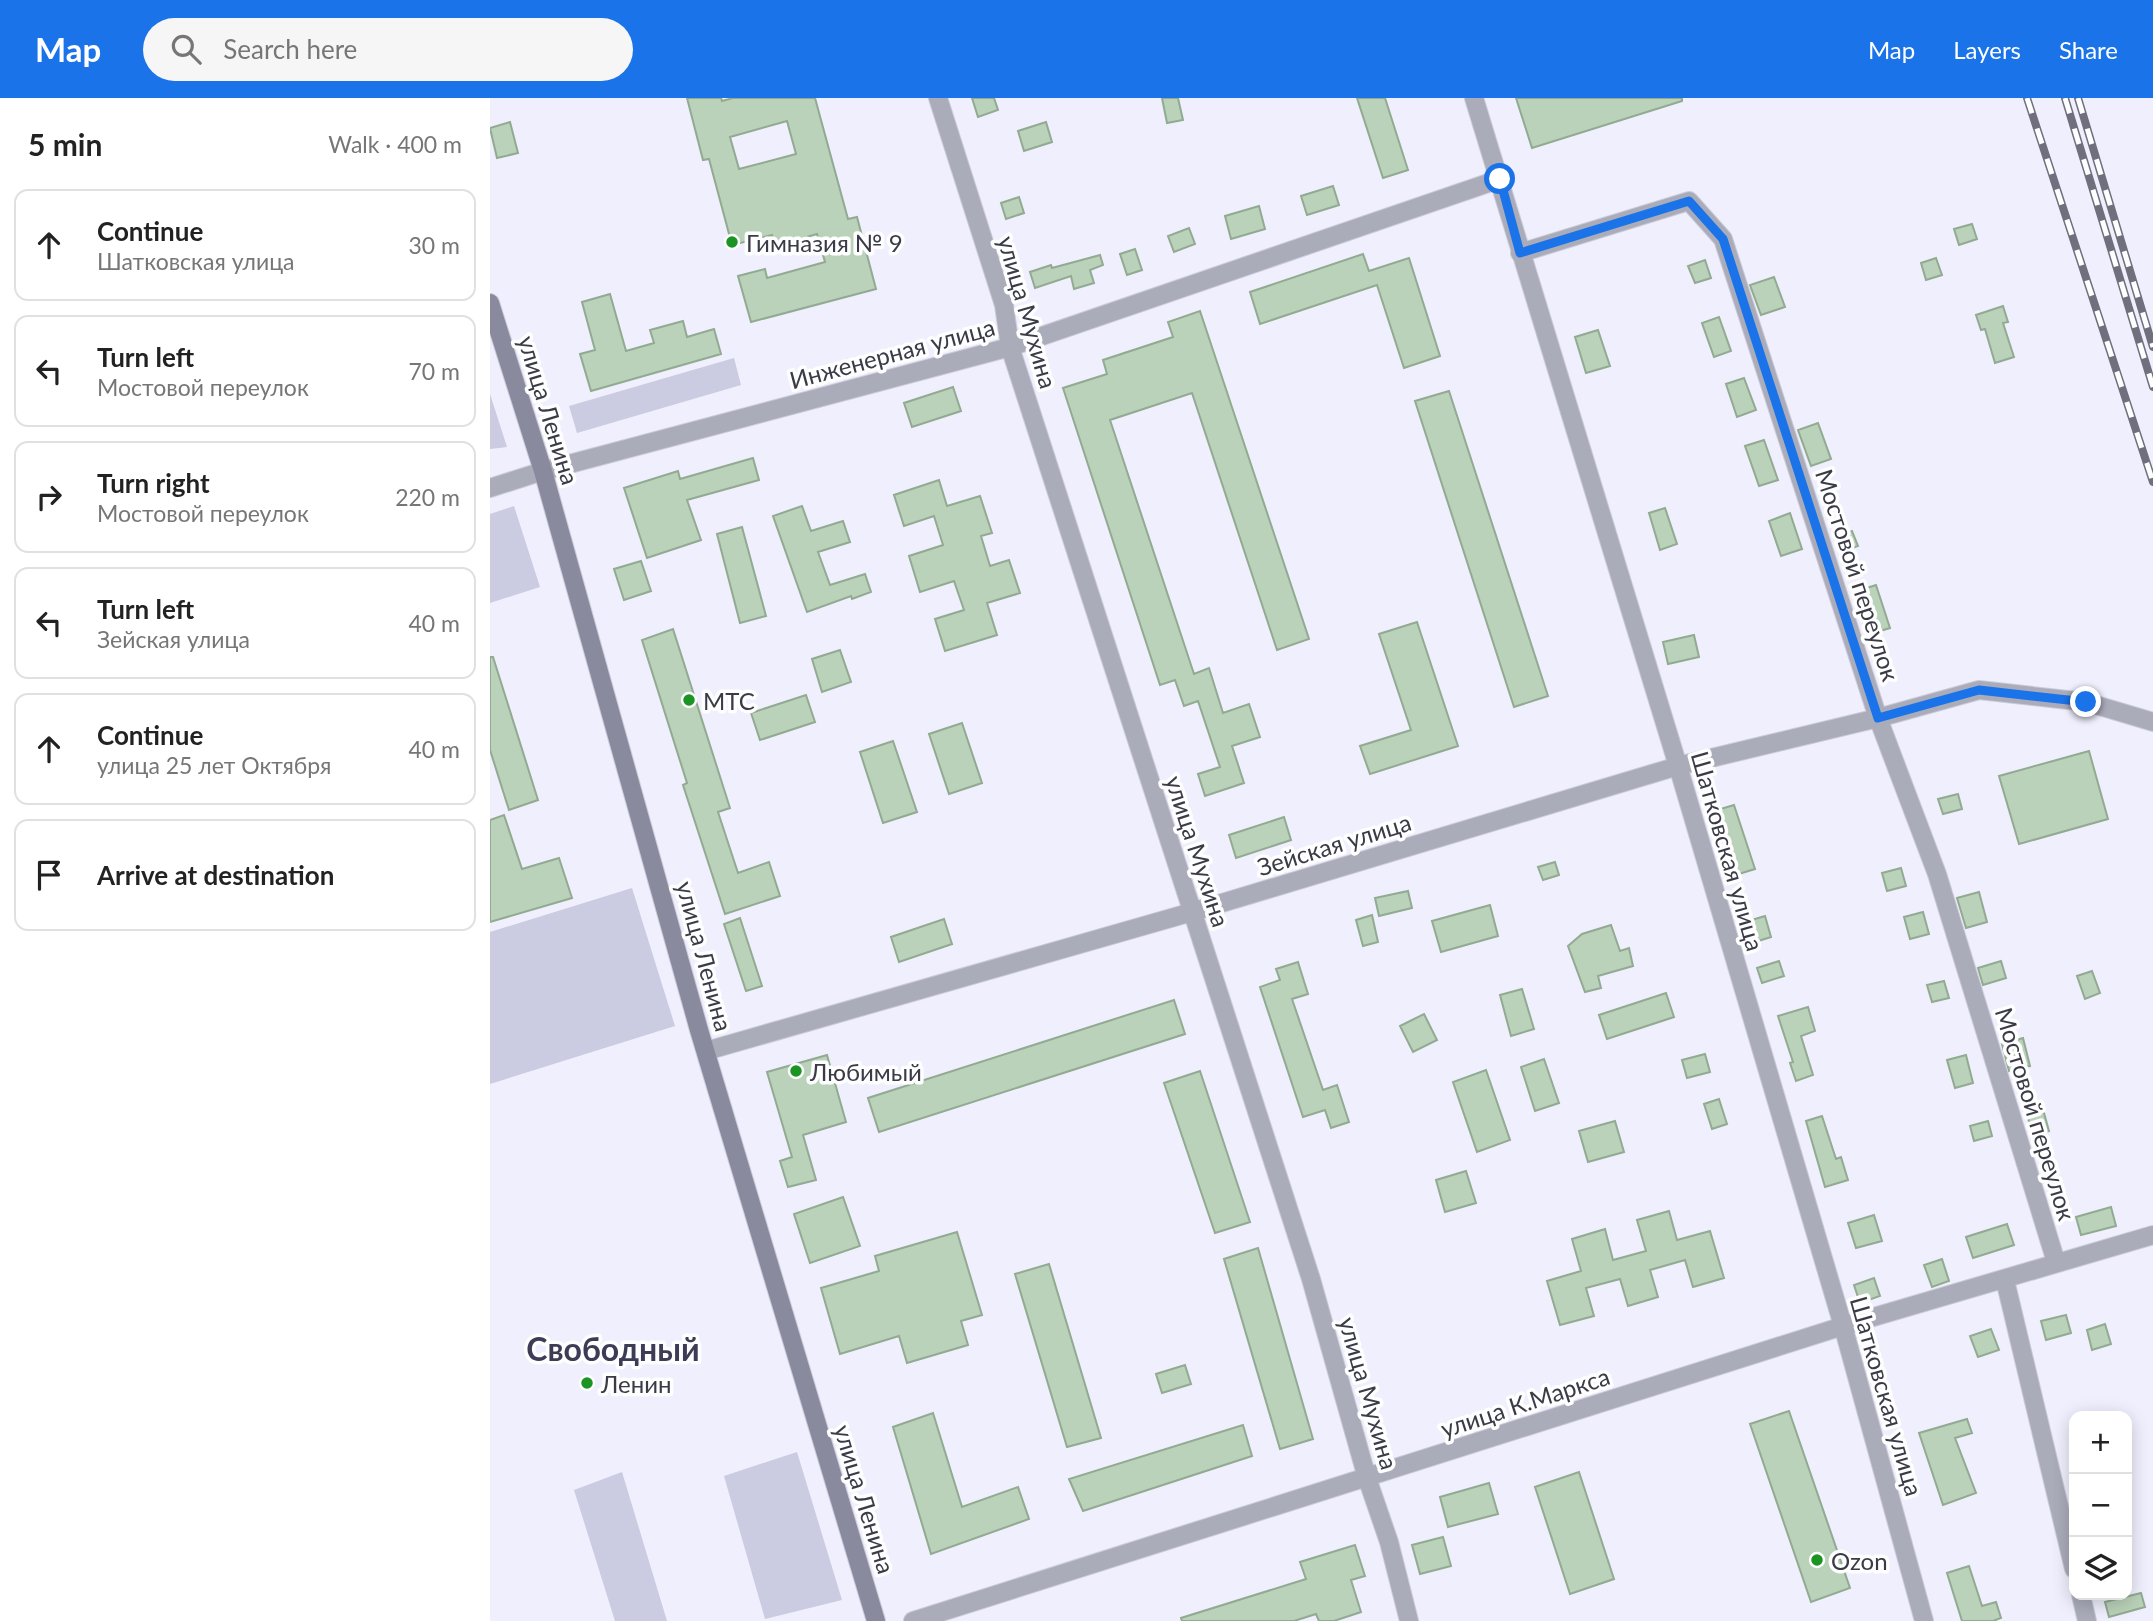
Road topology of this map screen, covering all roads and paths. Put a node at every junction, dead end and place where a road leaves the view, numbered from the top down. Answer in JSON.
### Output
{"nodes":[{"id":1,"x":938,"y":98,"type":"edge"},
{"id":2,"x":1474,"y":98,"type":"edge"},
{"id":3,"x":1500,"y":179,"type":"junction"},
{"id":4,"x":1520,"y":253,"type":"junction"},
{"id":5,"x":490,"y":303,"type":"edge"},
{"id":6,"x":1010,"y":347,"type":"junction"},
{"id":7,"x":543,"y":471,"type":"junction"},
{"id":8,"x":490,"y":488,"type":"edge"},
{"id":9,"x":1878,"y":718,"type":"junction"},
{"id":10,"x":2153,"y":722,"type":"edge"},
{"id":11,"x":1678,"y":766,"type":"junction"},
{"id":12,"x":1192,"y":912,"type":"junction"},
{"id":13,"x":706,"y":1051,"type":"junction"},
{"id":14,"x":2153,"y":1235,"type":"edge"},
{"id":15,"x":2056,"y":1262,"type":"junction"},
{"id":16,"x":2005,"y":1280,"type":"junction"},
{"id":17,"x":1843,"y":1326,"type":"junction"},
{"id":18,"x":1367,"y":1478,"type":"junction"},
{"id":19,"x":2069,"y":1548,"type":"edge"},
{"id":20,"x":2082,"y":1600,"type":"edge"},
{"id":21,"x":876,"y":1621,"type":"edge"},
{"id":22,"x":913,"y":1621,"type":"edge"},
{"id":23,"x":1409,"y":1621,"type":"edge"},
{"id":24,"x":1924,"y":1621,"type":"edge"},
{"id":25,"x":2087,"y":1621,"type":"edge"}],
"edges":[{"from":1,"to":6,"type":"street","name":"улица Мухина"},
{"from":2,"to":3,"type":"street","name":"Шатковская улица"},
{"from":3,"to":4,"type":"street","name":"Шатковская улица"},
{"from":3,"to":6,"type":"street","name":"Инженерная улица"},
{"from":4,"to":9,"type":"street","name":"Мостовой переулок"},
{"from":4,"to":11,"type":"street","name":"Шатковская улица"},
{"from":5,"to":7,"type":"main road","name":"улица Ленина"},
{"from":6,"to":7,"type":"street","name":"Инженерная улица"},
{"from":6,"to":12,"type":"street","name":"улица Мухина"},
{"from":7,"to":8,"type":"street","name":"Инженерная улица"},
{"from":7,"to":13,"type":"main road","name":"улица Ленина"},
{"from":9,"to":10,"type":"street","name":"Зейская улица"},
{"from":9,"to":11,"type":"street","name":"Зейская улица"},
{"from":9,"to":15,"type":"street","name":"Мостовой переулок"},
{"from":11,"to":12,"type":"street","name":"Зейская улица"},
{"from":11,"to":17,"type":"street","name":"Шатковская улица"},
{"from":12,"to":13,"type":"street","name":"Зейская улица"},
{"from":12,"to":18,"type":"street","name":"улица Мухина"},
{"from":13,"to":21,"type":"main road","name":"улица Ленина"},
{"from":14,"to":15,"type":"street","name":"улица К.Маркса"},
{"from":15,"to":16,"type":"street","name":"улица К.Маркса"},
{"from":16,"to":17,"type":"street","name":"улица К.Маркса"},
{"from":16,"to":19,"type":"street"},
{"from":17,"to":18,"type":"street","name":"улица К.Маркса"},
{"from":17,"to":24,"type":"street","name":"Шатковская улица"},
{"from":18,"to":22,"type":"street","name":"улица К.Маркса"},
{"from":18,"to":23,"type":"street","name":"улица Мухина"},
{"from":20,"to":25,"type":"street"}]}
